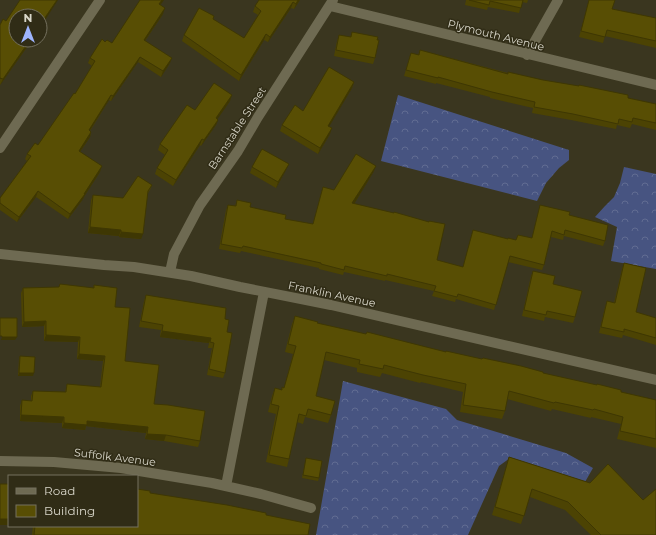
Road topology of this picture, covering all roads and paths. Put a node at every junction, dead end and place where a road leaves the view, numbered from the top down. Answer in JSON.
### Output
{"nodes":[{"id":1,"x":100,"y":0,"type":"edge"},
{"id":2,"x":558,"y":0,"type":"edge"},
{"id":3,"x":332,"y":3,"type":"edge"},
{"id":4,"x":527,"y":55,"type":"junction"},
{"id":5,"x":656,"y":85,"type":"edge"},
{"id":6,"x":0,"y":148,"type":"edge"},
{"id":7,"x":0,"y":254,"type":"edge"},
{"id":8,"x":170,"y":272,"type":"junction"},
{"id":9,"x":264,"y":292,"type":"junction"},
{"id":10,"x":656,"y":380,"type":"edge"},
{"id":11,"x":0,"y":461,"type":"edge"},
{"id":12,"x":226,"y":486,"type":"junction"},
{"id":13,"x":312,"y":508,"type":"dead end"}],
"edges":[{"from":1,"to":6,"type":"street"},
{"from":2,"to":4,"type":"street"},
{"from":3,"to":4,"type":"street","name":"Plymouth Avenue"},
{"from":3,"to":8,"type":"street","name":"Barnstable Street"},
{"from":4,"to":5,"type":"street","name":"Plymouth Avenue"},
{"from":7,"to":8,"type":"street","name":"Franklin Avenue"},
{"from":8,"to":9,"type":"street","name":"Franklin Avenue"},
{"from":9,"to":10,"type":"street","name":"Franklin Avenue"},
{"from":9,"to":12,"type":"street"},
{"from":11,"to":12,"type":"street","name":"Suffolk Avenue"},
{"from":12,"to":13,"type":"street","name":"Suffolk Avenue"}]}
